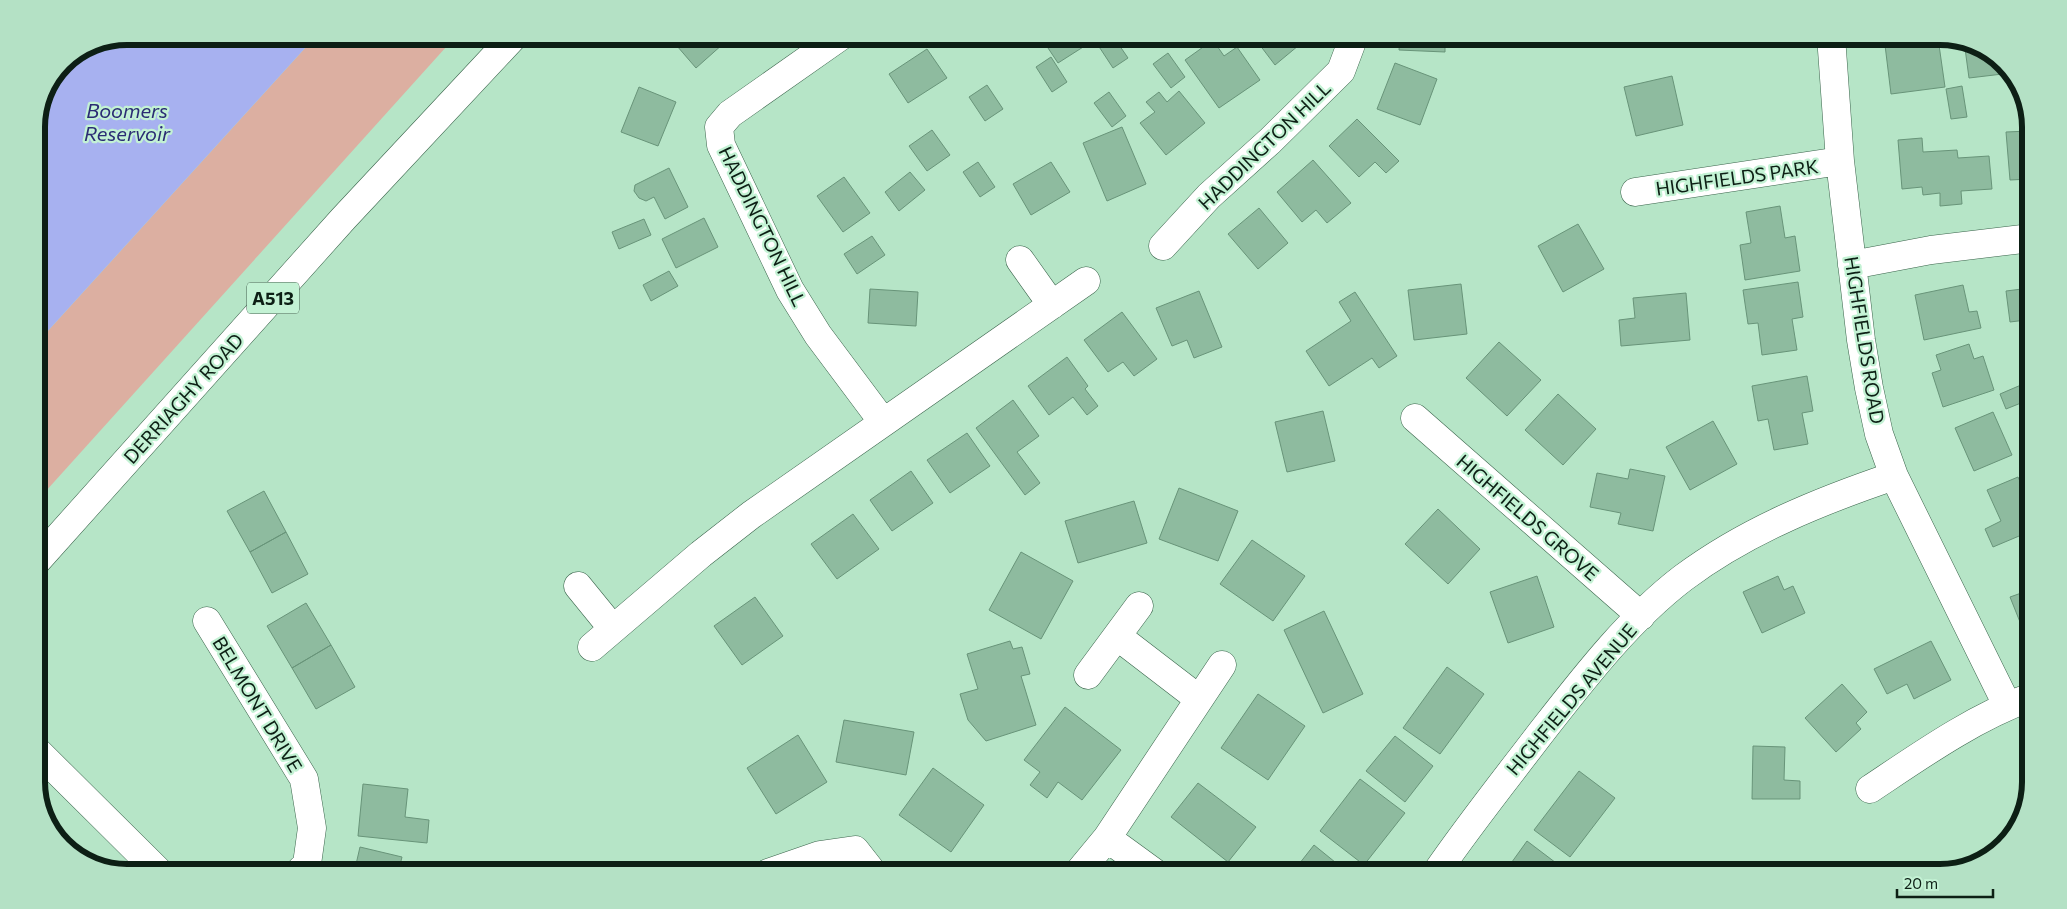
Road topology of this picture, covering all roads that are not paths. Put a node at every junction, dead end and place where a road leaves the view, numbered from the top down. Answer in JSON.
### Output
{"nodes":[{"id":1,"x":506,"y":45,"type":"edge"},
{"id":2,"x":828,"y":45,"type":"edge"},
{"id":3,"x":1351,"y":45,"type":"edge"},
{"id":4,"x":1832,"y":45,"type":"edge"},
{"id":5,"x":1840,"y":161,"type":"junction"},
{"id":6,"x":1635,"y":192,"type":"dead end"},
{"id":7,"x":2022,"y":239,"type":"edge"},
{"id":8,"x":1163,"y":246,"type":"dead end"},
{"id":9,"x":1020,"y":260,"type":"dead end"},
{"id":10,"x":1852,"y":265,"type":"junction"},
{"id":11,"x":1086,"y":281,"type":"dead end"},
{"id":12,"x":1052,"y":305,"type":"junction"},
{"id":13,"x":1415,"y":418,"type":"dead end"},
{"id":14,"x":883,"y":422,"type":"junction"},
{"id":15,"x":1894,"y":476,"type":"junction"},
{"id":16,"x":45,"y":552,"type":"edge"},
{"id":17,"x":578,"y":586,"type":"dead end"},
{"id":18,"x":1138,"y":606,"type":"dead end"},
{"id":19,"x":1641,"y":616,"type":"junction"},
{"id":20,"x":208,"y":621,"type":"dead end"},
{"id":21,"x":613,"y":629,"type":"junction"},
{"id":22,"x":1117,"y":636,"type":"junction"},
{"id":23,"x":592,"y":647,"type":"dead end"},
{"id":24,"x":1222,"y":665,"type":"dead end"},
{"id":25,"x":1088,"y":675,"type":"dead end"},
{"id":26,"x":1199,"y":699,"type":"junction"},
{"id":27,"x":2019,"y":701,"type":"edge"},
{"id":28,"x":45,"y":759,"type":"edge"},
{"id":29,"x":1870,"y":789,"type":"dead end"},
{"id":30,"x":1106,"y":838,"type":"junction"},
{"id":31,"x":151,"y":864,"type":"edge"},
{"id":32,"x":307,"y":864,"type":"edge"},
{"id":33,"x":794,"y":864,"type":"edge"},
{"id":34,"x":866,"y":864,"type":"edge"},
{"id":35,"x":1085,"y":864,"type":"edge"},
{"id":36,"x":1142,"y":864,"type":"edge"},
{"id":37,"x":1442,"y":864,"type":"edge"}],
"edges":[{"from":1,"to":16,"type":"street","name":"DERRIAGHY ROAD","number":"A513"},
{"from":2,"to":14,"type":"street","name":"HADDINGTON HILL"},
{"from":3,"to":8,"type":"street","name":"HADDINGTON HILL"},
{"from":4,"to":5,"type":"street","name":"HIGHFIELDS ROAD"},
{"from":5,"to":6,"type":"street","name":"HIGHFIELDS PARK"},
{"from":5,"to":10,"type":"street","name":"HIGHFIELDS ROAD"},
{"from":7,"to":10,"type":"street"},
{"from":9,"to":12,"type":"street"},
{"from":10,"to":15,"type":"street","name":"HIGHFIELDS ROAD"},
{"from":11,"to":12,"type":"street"},
{"from":12,"to":14,"type":"street"},
{"from":13,"to":19,"type":"street","name":"HIGHFIELDS GROVE"},
{"from":14,"to":21,"type":"street"},
{"from":15,"to":19,"type":"street","name":"HIGHFIELDS AVENUE"},
{"from":15,"to":27,"type":"street","name":"HIGHFIELDS ROAD"},
{"from":17,"to":21,"type":"street"},
{"from":18,"to":22,"type":"street"},
{"from":19,"to":37,"type":"street","name":"HIGHFIELDS AVENUE"},
{"from":20,"to":32,"type":"street","name":"BELMONT DRIVE"},
{"from":21,"to":23,"type":"street"},
{"from":22,"to":25,"type":"street"},
{"from":22,"to":26,"type":"street"},
{"from":24,"to":26,"type":"street"},
{"from":26,"to":30,"type":"street"},
{"from":27,"to":29,"type":"street"},
{"from":28,"to":31,"type":"street"},
{"from":30,"to":35,"type":"street"},
{"from":30,"to":36,"type":"street"},
{"from":33,"to":34,"type":"street"}]}
